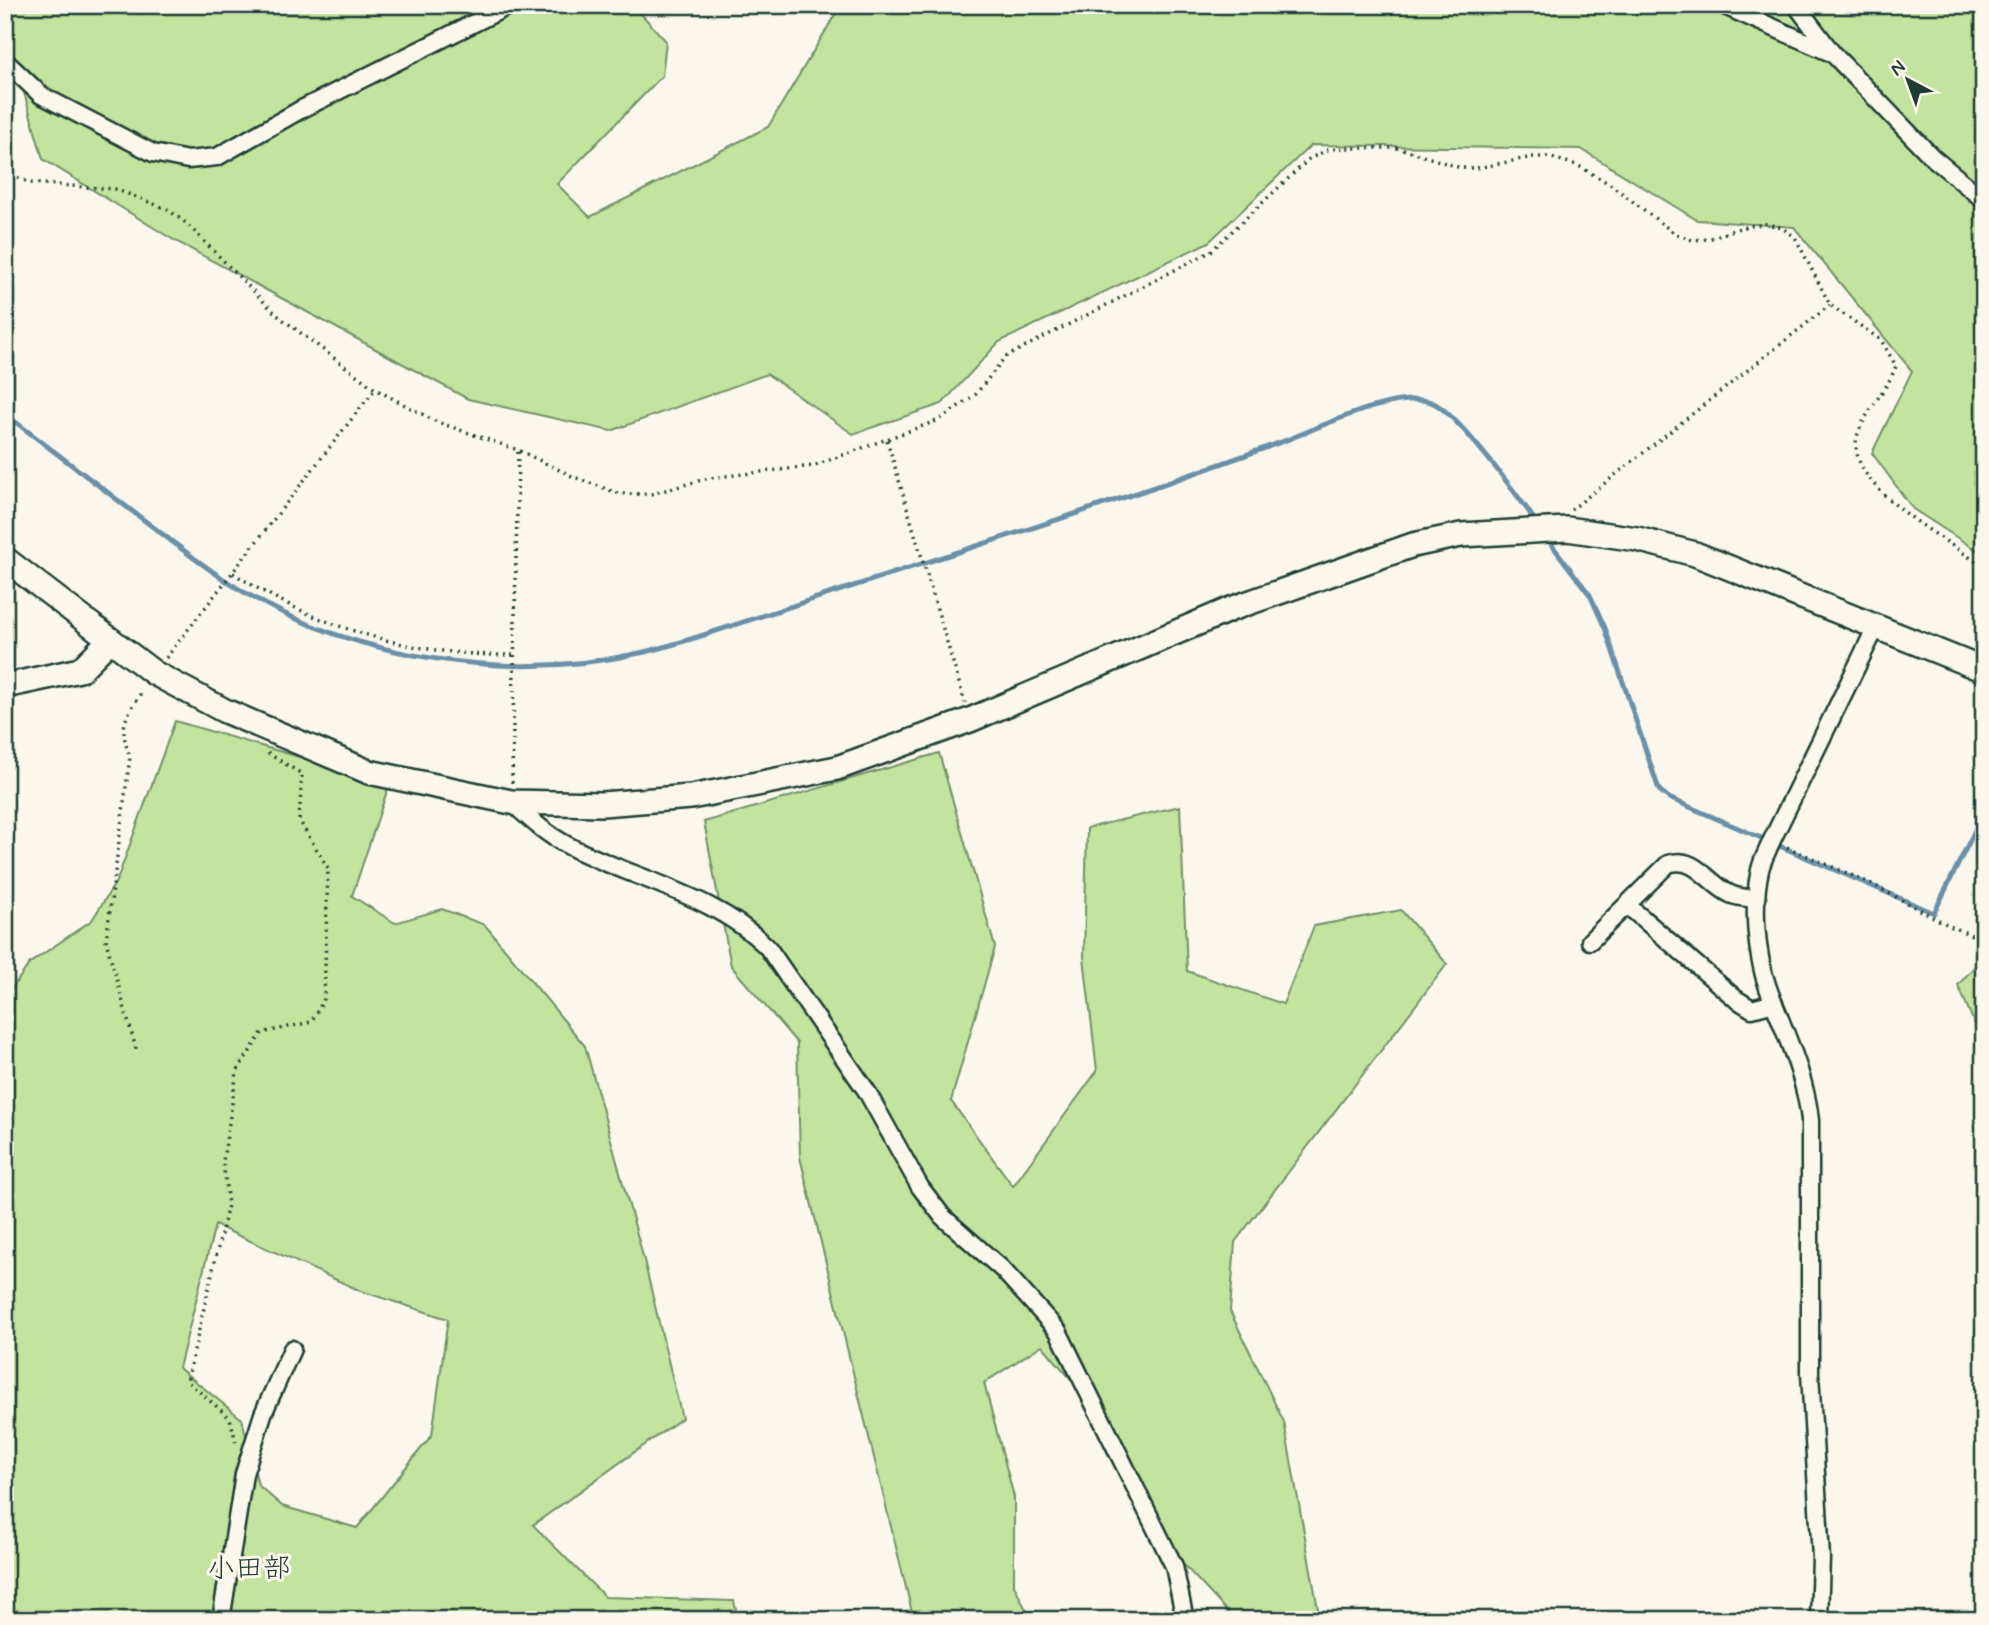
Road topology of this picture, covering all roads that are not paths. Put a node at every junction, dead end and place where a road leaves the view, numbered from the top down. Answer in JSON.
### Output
{"nodes":[{"id":1,"x":510,"y":5,"type":"edge"},
{"id":2,"x":1722,"y":5,"type":"edge"},
{"id":3,"x":1796,"y":5,"type":"edge"},
{"id":4,"x":1833,"y":54,"type":"junction"},
{"id":5,"x":5,"y":61,"type":"edge"},
{"id":6,"x":1984,"y":200,"type":"edge"},
{"id":7,"x":5,"y":559,"type":"edge"},
{"id":8,"x":1877,"y":625,"type":"junction"},
{"id":9,"x":110,"y":640,"type":"junction"},
{"id":10,"x":1984,"y":670,"type":"edge"},
{"id":11,"x":5,"y":686,"type":"edge"},
{"id":12,"x":511,"y":802,"type":"junction"},
{"id":13,"x":1757,"y":898,"type":"junction"},
{"id":14,"x":1627,"y":905,"type":"junction"},
{"id":15,"x":1590,"y":941,"type":"dead end"},
{"id":16,"x":1774,"y":1003,"type":"junction"},
{"id":17,"x":292,"y":1349,"type":"dead end"},
{"id":18,"x":221,"y":1620,"type":"edge"},
{"id":19,"x":1185,"y":1620,"type":"edge"},
{"id":20,"x":1819,"y":1620,"type":"edge"}],
"edges":[{"from":1,"to":5,"type":"street"},
{"from":2,"to":4,"type":"street"},
{"from":3,"to":4,"type":"street"},
{"from":4,"to":6,"type":"street"},
{"from":7,"to":9,"type":"street"},
{"from":8,"to":10,"type":"street"},
{"from":8,"to":12,"type":"street"},
{"from":8,"to":13,"type":"street"},
{"from":9,"to":11,"type":"street"},
{"from":9,"to":12,"type":"street"},
{"from":12,"to":19,"type":"street"},
{"from":13,"to":14,"type":"street"},
{"from":13,"to":16,"type":"street"},
{"from":14,"to":15,"type":"street"},
{"from":14,"to":16,"type":"street"},
{"from":16,"to":20,"type":"street"},
{"from":17,"to":18,"type":"street"}]}
